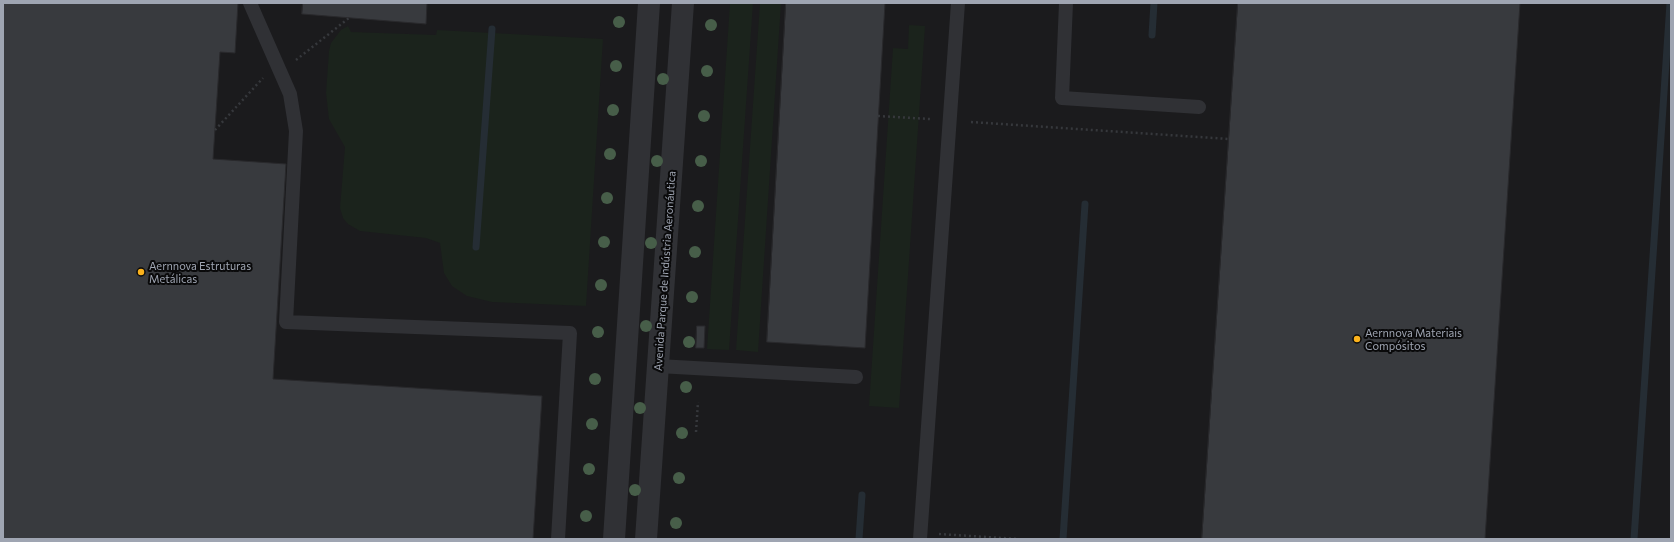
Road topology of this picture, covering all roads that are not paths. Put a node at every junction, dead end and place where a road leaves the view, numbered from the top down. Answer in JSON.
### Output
{"nodes":[{"id":1,"x":250,"y":3,"type":"edge"},
{"id":2,"x":649,"y":3,"type":"edge"},
{"id":3,"x":683,"y":3,"type":"edge"},
{"id":4,"x":958,"y":3,"type":"edge"},
{"id":5,"x":1066,"y":3,"type":"edge"},
{"id":6,"x":1199,"y":107,"type":"dead end"},
{"id":7,"x":658,"y":366,"type":"junction"},
{"id":8,"x":856,"y":377,"type":"dead end"},
{"id":9,"x":920,"y":536,"type":"edge"},
{"id":10,"x":558,"y":539,"type":"edge"},
{"id":11,"x":614,"y":539,"type":"edge"},
{"id":12,"x":646,"y":539,"type":"edge"}],
"edges":[{"from":1,"to":10,"type":"lane"},
{"from":2,"to":11,"type":"street"},
{"from":3,"to":7,"type":"street","name":"Avenida Parque de Indústria Aeronáutica"},
{"from":4,"to":9,"type":"lane"},
{"from":5,"to":6,"type":"lane"},
{"from":7,"to":8,"type":"lane"},
{"from":7,"to":12,"type":"street","name":"Avenida Parque de Indústria Aeronáutica"}]}
